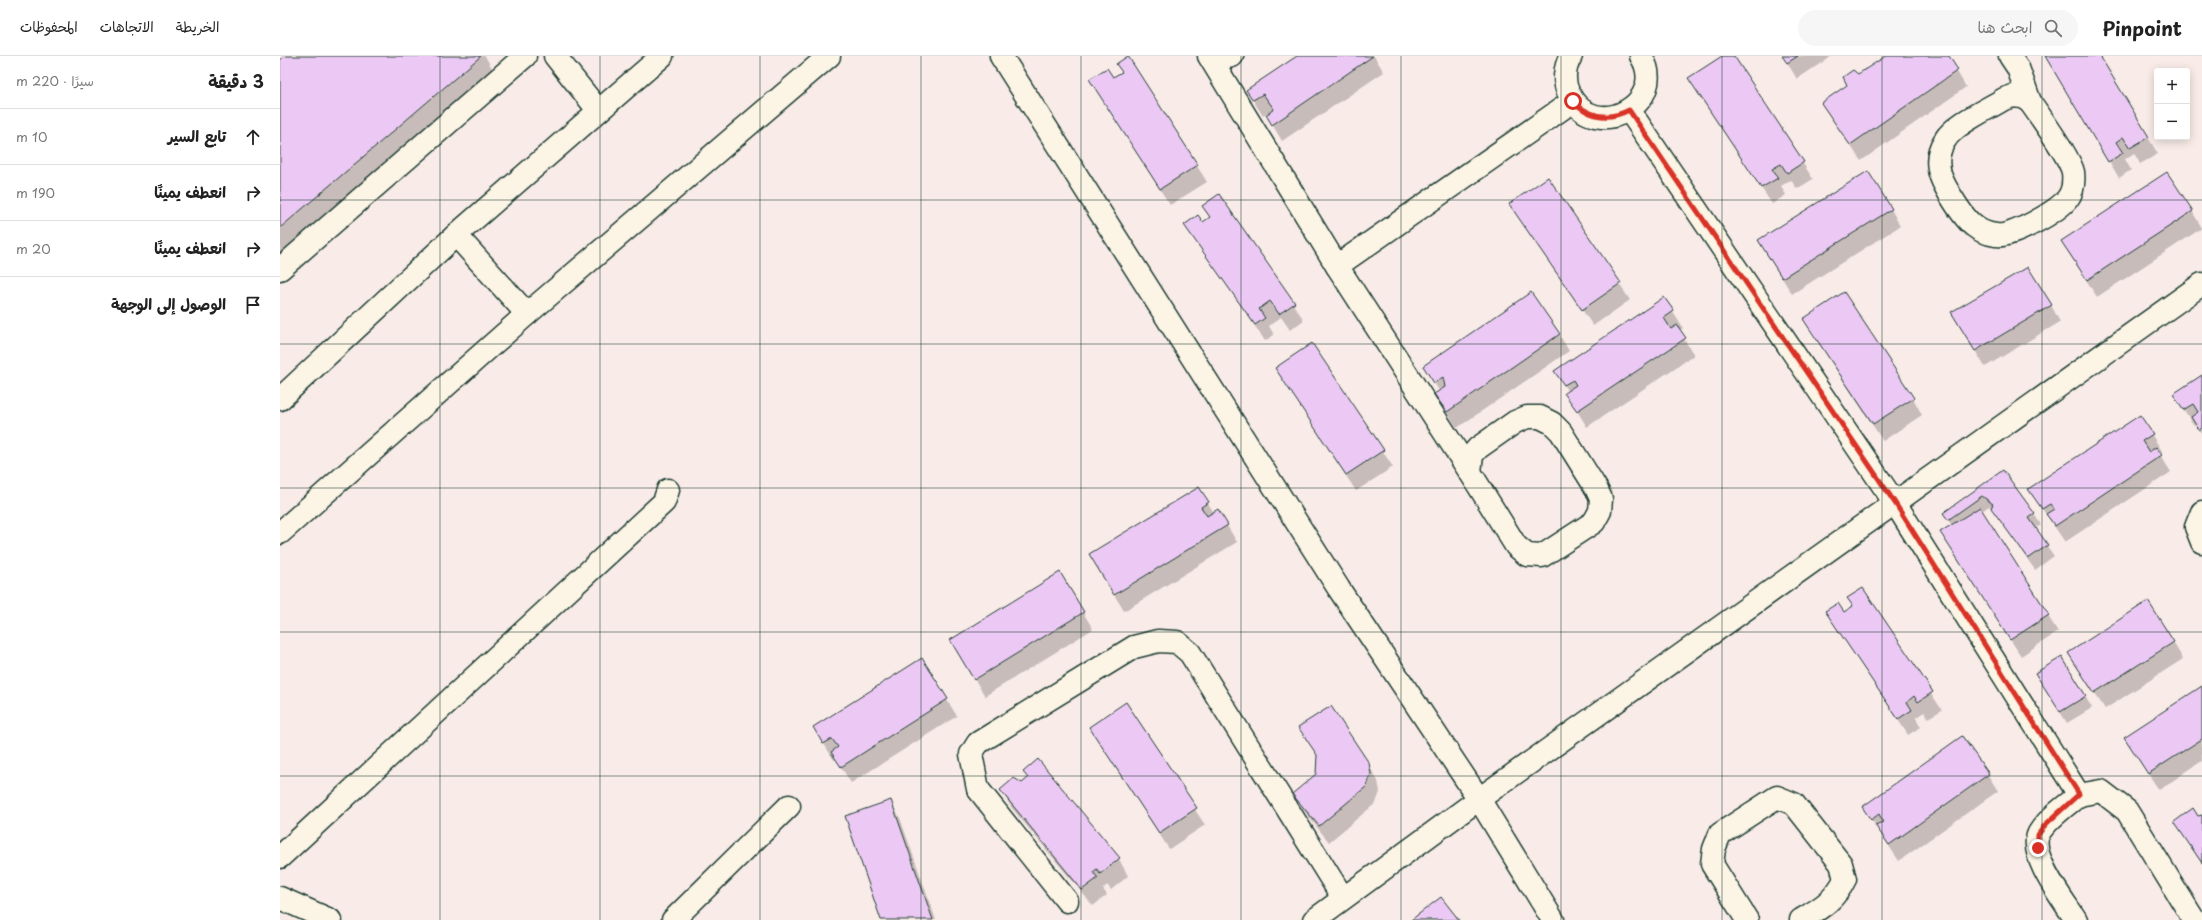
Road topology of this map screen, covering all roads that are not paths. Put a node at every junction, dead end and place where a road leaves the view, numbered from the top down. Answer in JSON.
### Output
{"nodes":[{"id":1,"x":525,"y":56,"type":"edge"},
{"id":2,"x":555,"y":56,"type":"edge"},
{"id":3,"x":662,"y":56,"type":"edge"},
{"id":4,"x":830,"y":56,"type":"edge"},
{"id":5,"x":1001,"y":56,"type":"edge"},
{"id":6,"x":1210,"y":56,"type":"edge"},
{"id":7,"x":1232,"y":56,"type":"edge"},
{"id":8,"x":1571,"y":56,"type":"edge"},
{"id":9,"x":1641,"y":56,"type":"edge"},
{"id":10,"x":2010,"y":56,"type":"edge"},
{"id":11,"x":1573,"y":101,"type":"junction"},
{"id":12,"x":2030,"y":102,"type":"junction"},
{"id":13,"x":598,"y":110,"type":"junction"},
{"id":14,"x":1629,"y":110,"type":"junction"},
{"id":15,"x":456,"y":235,"type":"junction"},
{"id":16,"x":1337,"y":266,"type":"junction"},
{"id":17,"x":280,"y":269,"type":"edge"},
{"id":18,"x":2202,"y":284,"type":"edge"},
{"id":19,"x":527,"y":314,"type":"junction"},
{"id":20,"x":280,"y":399,"type":"edge"},
{"id":21,"x":1470,"y":472,"type":"junction"},
{"id":22,"x":668,"y":490,"type":"dead end"},
{"id":23,"x":1895,"y":503,"type":"junction"},
{"id":24,"x":2202,"y":512,"type":"edge"},
{"id":25,"x":280,"y":533,"type":"edge"},
{"id":26,"x":2202,"y":542,"type":"edge"},
{"id":27,"x":2079,"y":794,"type":"junction"},
{"id":28,"x":1479,"y":799,"type":"junction"},
{"id":29,"x":789,"y":806,"type":"dead end"},
{"id":30,"x":280,"y":857,"type":"edge"},
{"id":31,"x":280,"y":898,"type":"edge"},
{"id":32,"x":1343,"y":898,"type":"junction"},
{"id":33,"x":1066,"y":901,"type":"dead end"},
{"id":34,"x":330,"y":920,"type":"edge"},
{"id":35,"x":673,"y":920,"type":"edge"},
{"id":36,"x":1314,"y":920,"type":"edge"},
{"id":37,"x":1553,"y":920,"type":"edge"},
{"id":38,"x":1747,"y":920,"type":"edge"},
{"id":39,"x":1801,"y":920,"type":"edge"},
{"id":40,"x":2076,"y":920,"type":"edge"},
{"id":41,"x":2194,"y":920,"type":"edge"}],
"edges":[{"from":1,"to":17,"type":"street"},
{"from":2,"to":13,"type":"street"},
{"from":3,"to":13,"type":"street"},
{"from":4,"to":19,"type":"street"},
{"from":5,"to":28,"type":"street"},
{"from":6,"to":7,"type":"street"},
{"from":6,"to":16,"type":"street"},
{"from":8,"to":11,"type":"street"},
{"from":9,"to":14,"type":"street"},
{"from":10,"to":12,"type":"street"},
{"from":11,"to":14,"type":"street"},
{"from":11,"to":16,"type":"street"},
{"from":12,"to":12,"type":"street"},
{"from":13,"to":15,"type":"street"},
{"from":14,"to":23,"type":"street"},
{"from":15,"to":19,"type":"street"},
{"from":15,"to":20,"type":"street"},
{"from":16,"to":21,"type":"street"},
{"from":18,"to":23,"type":"street"},
{"from":19,"to":25,"type":"street"},
{"from":21,"to":21,"type":"street"},
{"from":22,"to":30,"type":"street"},
{"from":23,"to":27,"type":"street"},
{"from":23,"to":28,"type":"street"},
{"from":24,"to":26,"type":"street"},
{"from":27,"to":40,"type":"street"},
{"from":27,"to":41,"type":"street"},
{"from":28,"to":32,"type":"street"},
{"from":28,"to":37,"type":"street"},
{"from":29,"to":35,"type":"street"},
{"from":31,"to":34,"type":"street"},
{"from":32,"to":33,"type":"street"},
{"from":32,"to":36,"type":"street"},
{"from":38,"to":39,"type":"street"}]}
